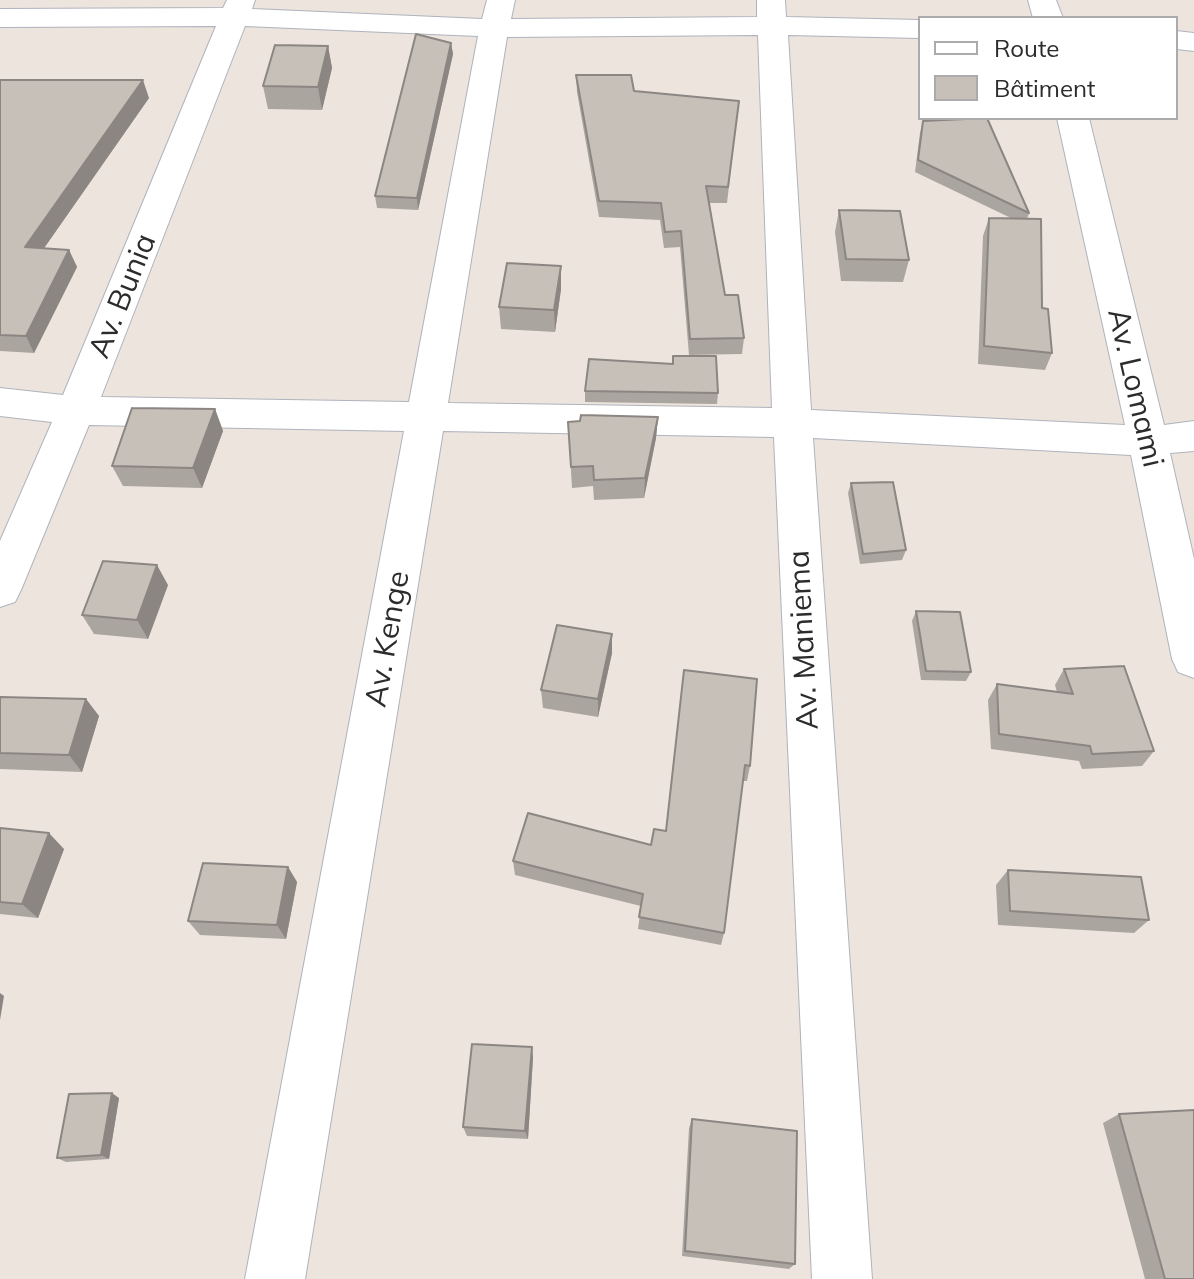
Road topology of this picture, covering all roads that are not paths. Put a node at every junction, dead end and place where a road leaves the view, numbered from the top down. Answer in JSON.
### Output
{"nodes":[{"id":1,"x":238,"y":8,"type":"edge"},
{"id":2,"x":772,"y":13,"type":"edge"},
{"id":3,"x":498,"y":14,"type":"edge"},
{"id":4,"x":0,"y":18,"type":"edge"},
{"id":5,"x":918,"y":29,"type":"edge"},
{"id":6,"x":1073,"y":120,"type":"edge"},
{"id":7,"x":0,"y":402,"type":"edge"},
{"id":8,"x":76,"y":411,"type":"junction"},
{"id":9,"x":427,"y":416,"type":"junction"},
{"id":10,"x":793,"y":423,"type":"junction"},
{"id":11,"x":1194,"y":436,"type":"edge"},
{"id":12,"x":1148,"y":441,"type":"junction"},
{"id":13,"x":0,"y":590,"type":"edge"},
{"id":14,"x":1194,"y":659,"type":"edge"},
{"id":15,"x":275,"y":1279,"type":"edge"},
{"id":16,"x":842,"y":1279,"type":"edge"}],
"edges":[{"from":1,"to":3,"type":"street"},
{"from":1,"to":4,"type":"street"},
{"from":1,"to":8,"type":"street","name":"Av. Bunia"},
{"from":2,"to":3,"type":"street"},
{"from":2,"to":5,"type":"street"},
{"from":2,"to":10,"type":"street","name":"Av. Maniema"},
{"from":3,"to":9,"type":"street","name":"Av. Kenge"},
{"from":6,"to":12,"type":"street","name":"Av. Lomami"},
{"from":7,"to":8,"type":"street"},
{"from":8,"to":9,"type":"street"},
{"from":8,"to":13,"type":"street","name":"Av. Bunia"},
{"from":9,"to":10,"type":"street"},
{"from":9,"to":15,"type":"street","name":"Av. Kenge"},
{"from":10,"to":12,"type":"street"},
{"from":10,"to":16,"type":"street","name":"Av. Maniema"},
{"from":11,"to":12,"type":"street"},
{"from":12,"to":14,"type":"street","name":"Av. Lomami"}]}
